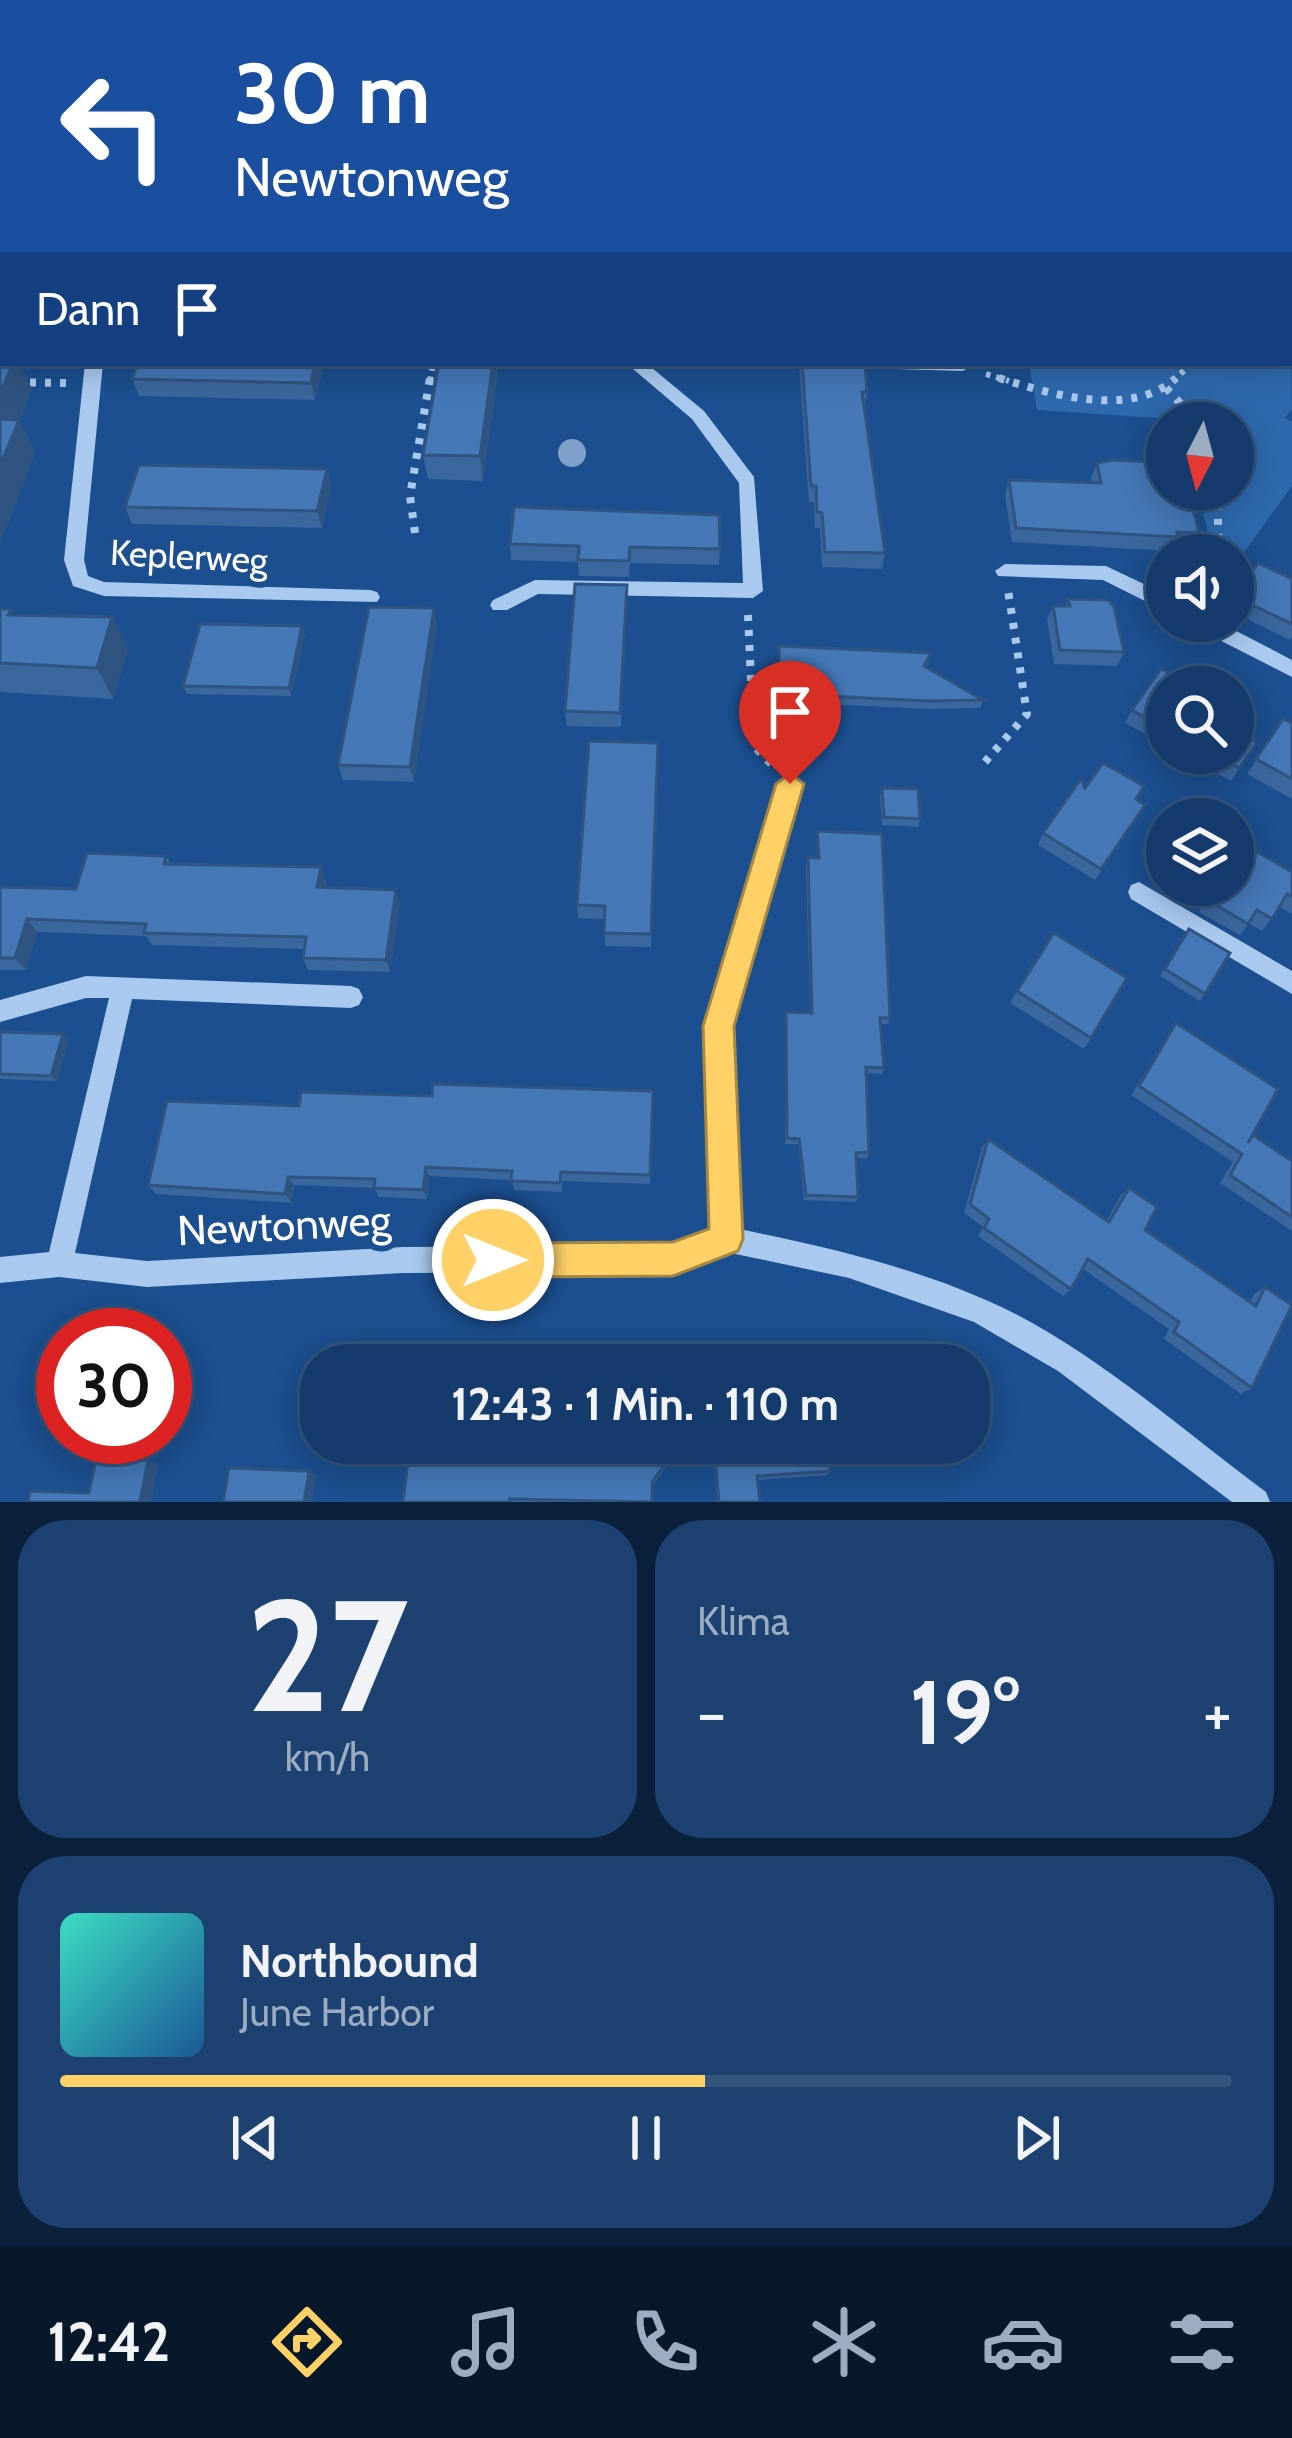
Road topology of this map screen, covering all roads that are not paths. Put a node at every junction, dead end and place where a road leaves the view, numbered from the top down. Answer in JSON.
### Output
{"nodes":[{"id":1,"x":645,"y":366,"type":"edge"},
{"id":2,"x":93,"y":374,"type":"edge"},
{"id":3,"x":1005,"y":571,"type":"road end"},
{"id":4,"x":1146,"y":593,"type":"edge"},
{"id":5,"x":370,"y":597,"type":"dead end"},
{"id":6,"x":500,"y":605,"type":"dead end"},
{"id":7,"x":1240,"y":642,"type":"edge"},
{"id":8,"x":1292,"y":669,"type":"edge"},
{"id":9,"x":790,"y":784,"type":"road end"},
{"id":10,"x":1138,"y":892,"type":"dead end"},
{"id":11,"x":1292,"y":983,"type":"edge"},
{"id":12,"x":123,"y":988,"type":"junction"},
{"id":13,"x":351,"y":997,"type":"dead end"},
{"id":14,"x":0,"y":1011,"type":"edge"},
{"id":15,"x":726,"y":1239,"type":"junction"},
{"id":16,"x":59,"y":1264,"type":"junction"},
{"id":17,"x":0,"y":1270,"type":"edge"},
{"id":18,"x":1256,"y":1502,"type":"edge"}],
"edges":[{"from":1,"to":6,"type":"street"},
{"from":2,"to":5,"type":"street","name":"Keplerweg"},
{"from":3,"to":4,"type":"street"},
{"from":7,"to":8,"type":"street"},
{"from":9,"to":15,"type":"street"},
{"from":10,"to":11,"type":"street"},
{"from":12,"to":13,"type":"street"},
{"from":12,"to":14,"type":"street"},
{"from":12,"to":16,"type":"street"},
{"from":15,"to":16,"type":"street","name":"Newtonweg"},
{"from":15,"to":18,"type":"street"},
{"from":16,"to":17,"type":"street","name":"Newtonweg"}]}
